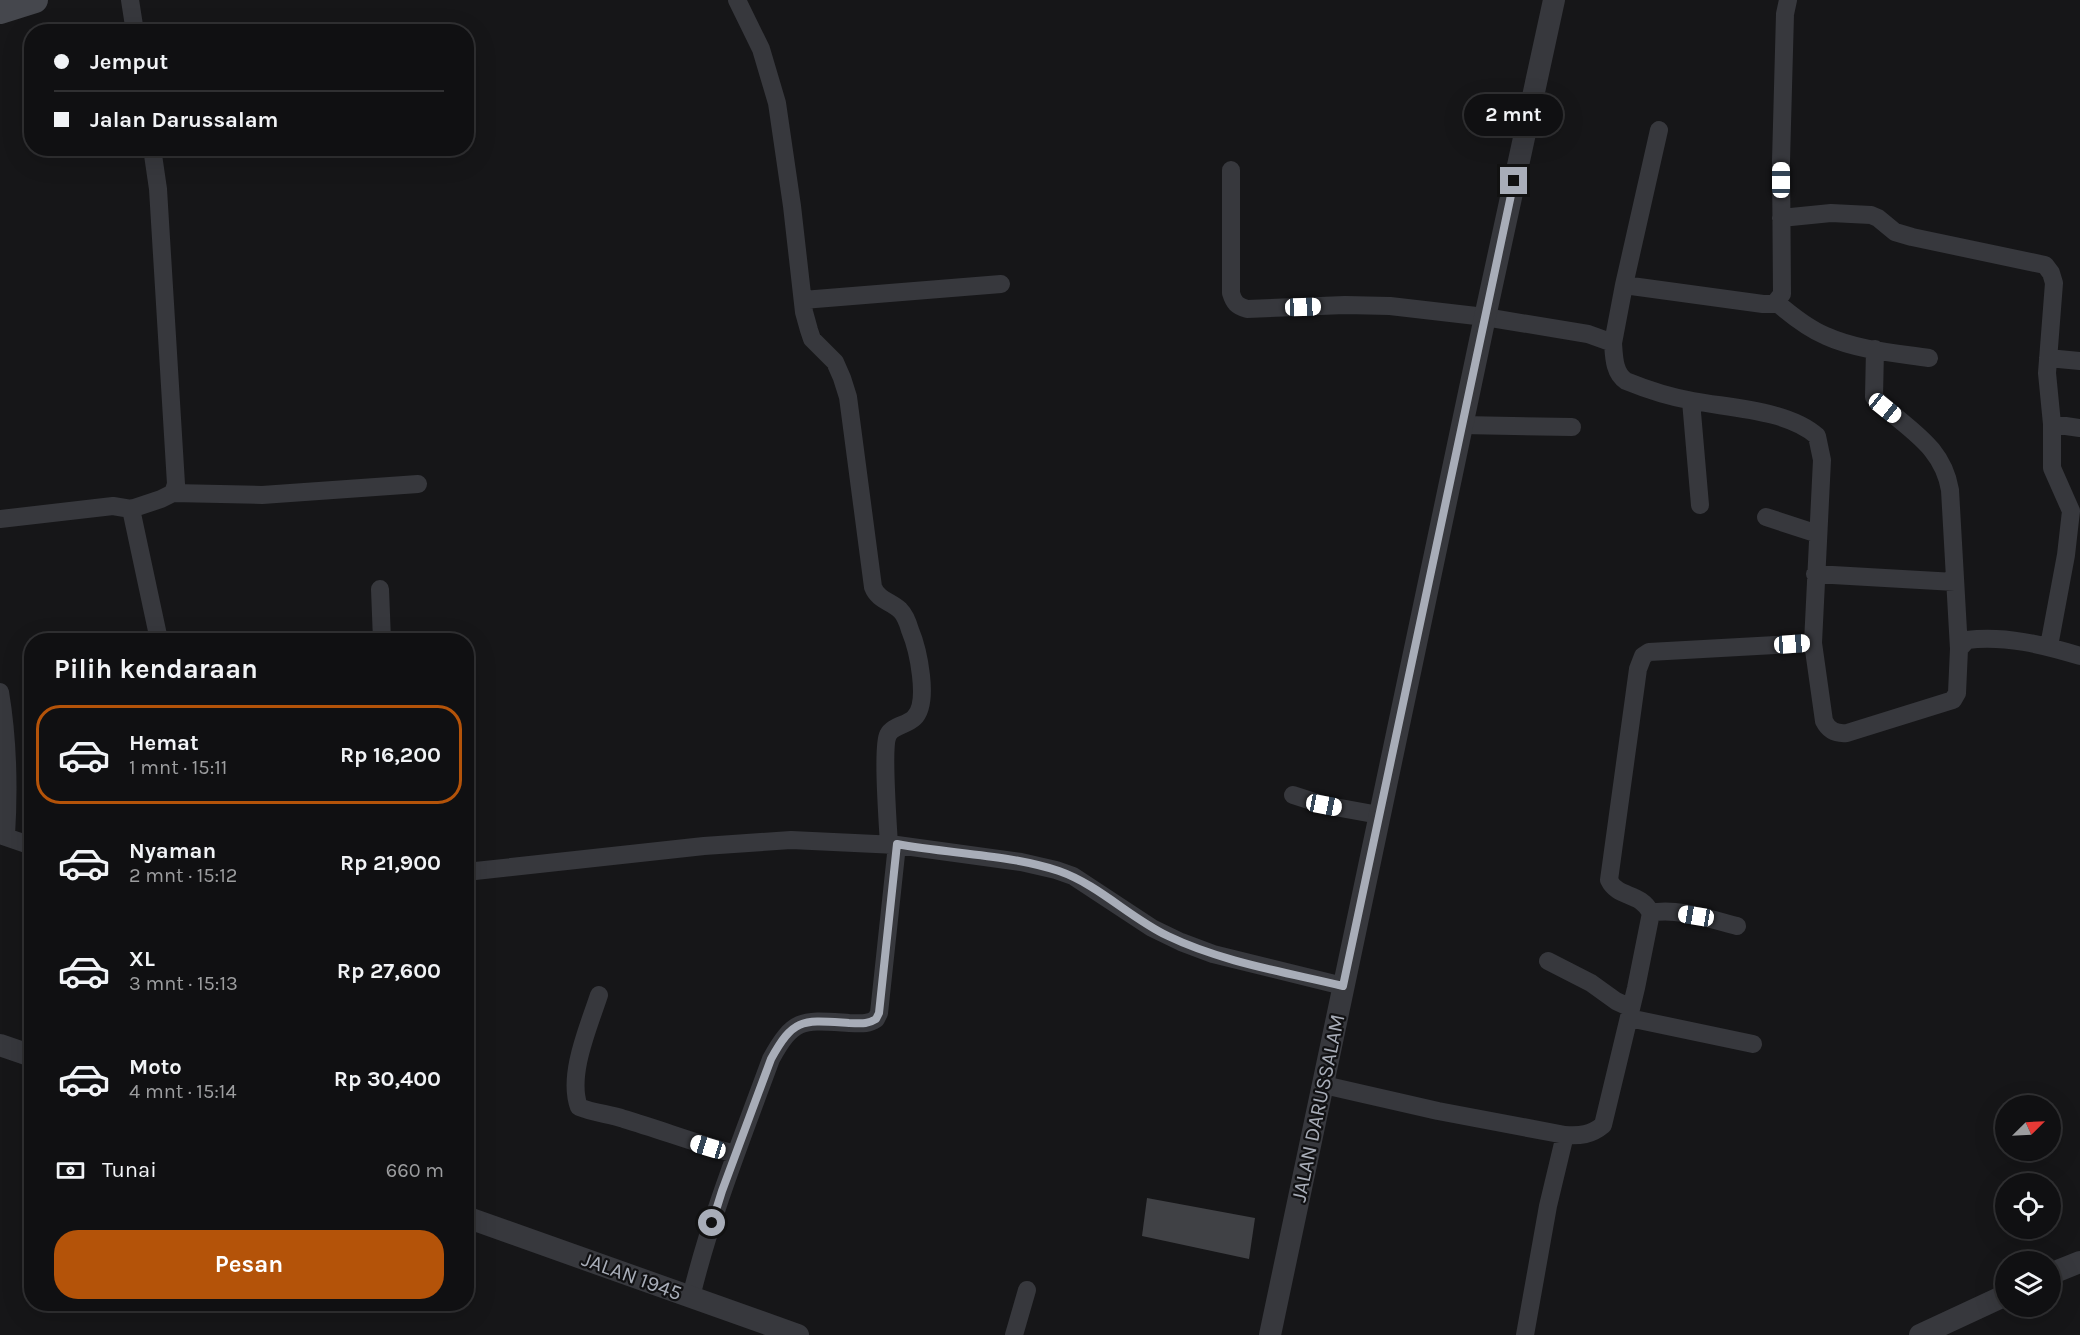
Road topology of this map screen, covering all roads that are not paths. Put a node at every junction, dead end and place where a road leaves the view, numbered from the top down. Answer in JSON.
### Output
{"nodes":[{"id":1,"x":35,"y":0,"type":"edge"},
{"id":2,"x":130,"y":0,"type":"edge"},
{"id":3,"x":737,"y":0,"type":"edge"},
{"id":4,"x":1554,"y":0,"type":"edge"},
{"id":5,"x":1788,"y":0,"type":"edge"},
{"id":6,"x":0,"y":11,"type":"edge"},
{"id":7,"x":134,"y":24,"type":"edge"},
{"id":8,"x":1659,"y":130,"type":"dead end"},
{"id":9,"x":153,"y":156,"type":"edge"},
{"id":10,"x":1231,"y":170,"type":"dead end"},
{"id":11,"x":1781,"y":218,"type":"junction"},
{"id":12,"x":1001,"y":284,"type":"dead end"},
{"id":13,"x":1624,"y":285,"type":"junction"},
{"id":14,"x":803,"y":300,"type":"junction"},
{"id":15,"x":1776,"y":302,"type":"junction"},
{"id":16,"x":1485,"y":317,"type":"junction"},
{"id":17,"x":1613,"y":343,"type":"junction"},
{"id":18,"x":1875,"y":349,"type":"junction"},
{"id":19,"x":1929,"y":358,"type":"dead end"},
{"id":20,"x":2048,"y":358,"type":"junction"},
{"id":21,"x":2080,"y":361,"type":"edge"},
{"id":22,"x":1691,"y":401,"type":"junction"},
{"id":23,"x":2052,"y":424,"type":"junction"},
{"id":24,"x":1462,"y":425,"type":"junction"},
{"id":25,"x":1572,"y":427,"type":"dead end"},
{"id":26,"x":2080,"y":428,"type":"edge"},
{"id":27,"x":418,"y":484,"type":"dead end"},
{"id":28,"x":172,"y":493,"type":"junction"},
{"id":29,"x":1700,"y":505,"type":"dead end"},
{"id":30,"x":131,"y":509,"type":"junction"},
{"id":31,"x":1766,"y":517,"type":"dead end"},
{"id":32,"x":0,"y":519,"type":"edge"},
{"id":33,"x":1818,"y":534,"type":"junction"},
{"id":34,"x":2073,"y":556,"type":"edge"},
{"id":35,"x":1815,"y":574,"type":"junction"},
{"id":36,"x":1955,"y":582,"type":"junction"},
{"id":37,"x":380,"y":589,"type":"dead end"},
{"id":38,"x":158,"y":633,"type":"edge"},
{"id":39,"x":382,"y":633,"type":"edge"},
{"id":40,"x":1813,"y":643,"type":"junction"},
{"id":41,"x":2049,"y":646,"type":"junction"},
{"id":42,"x":1959,"y":649,"type":"junction"},
{"id":43,"x":2080,"y":656,"type":"edge"},
{"id":44,"x":0,"y":692,"type":"edge"},
{"id":45,"x":1293,"y":795,"type":"dead end"},
{"id":46,"x":1379,"y":815,"type":"junction"},
{"id":47,"x":3,"y":836,"type":"edge"},
{"id":48,"x":24,"y":843,"type":"edge"},
{"id":49,"x":893,"y":845,"type":"junction"},
{"id":50,"x":474,"y":871,"type":"edge"},
{"id":51,"x":1651,"y":913,"type":"junction"},
{"id":52,"x":1737,"y":926,"type":"dead end"},
{"id":53,"x":1548,"y":961,"type":"dead end"},
{"id":54,"x":1343,"y":986,"type":"junction"},
{"id":55,"x":599,"y":995,"type":"dead end"},
{"id":56,"x":1630,"y":1013,"type":"junction"},
{"id":57,"x":1753,"y":1044,"type":"dead end"},
{"id":58,"x":0,"y":1045,"type":"edge"},
{"id":59,"x":24,"y":1053,"type":"edge"},
{"id":60,"x":1324,"y":1085,"type":"junction"},
{"id":61,"x":1565,"y":1135,"type":"junction"},
{"id":62,"x":735,"y":1154,"type":"junction"},
{"id":63,"x":474,"y":1220,"type":"edge"},
{"id":64,"x":2080,"y":1262,"type":"edge"},
{"id":65,"x":2061,"y":1270,"type":"edge"},
{"id":66,"x":1027,"y":1290,"type":"dead end"},
{"id":67,"x":691,"y":1297,"type":"junction"},
{"id":68,"x":1995,"y":1299,"type":"edge"},
{"id":69,"x":798,"y":1335,"type":"edge"},
{"id":70,"x":1014,"y":1335,"type":"edge"},
{"id":71,"x":1270,"y":1335,"type":"edge"},
{"id":72,"x":1525,"y":1335,"type":"edge"},
{"id":73,"x":1920,"y":1335,"type":"edge"}],
"edges":[{"from":1,"to":6,"type":"main road"},
{"from":2,"to":7,"type":"street"},
{"from":3,"to":14,"type":"street"},
{"from":4,"to":16,"type":"street","name":"JALAN DARUSSALAM"},
{"from":5,"to":11,"type":"street"},
{"from":8,"to":13,"type":"street"},
{"from":9,"to":28,"type":"street"},
{"from":10,"to":16,"type":"street"},
{"from":11,"to":15,"type":"street"},
{"from":11,"to":20,"type":"street"},
{"from":12,"to":14,"type":"street"},
{"from":13,"to":15,"type":"street"},
{"from":13,"to":17,"type":"street"},
{"from":14,"to":49,"type":"street"},
{"from":15,"to":18,"type":"street"},
{"from":16,"to":17,"type":"street"},
{"from":16,"to":24,"type":"street","name":"JALAN DARUSSALAM"},
{"from":17,"to":22,"type":"street"},
{"from":18,"to":19,"type":"street"},
{"from":18,"to":36,"type":"street"},
{"from":20,"to":21,"type":"street"},
{"from":20,"to":23,"type":"street"},
{"from":22,"to":29,"type":"street"},
{"from":22,"to":33,"type":"street"},
{"from":23,"to":26,"type":"street"},
{"from":23,"to":34,"type":"street"},
{"from":24,"to":25,"type":"street"},
{"from":24,"to":46,"type":"street","name":"JALAN DARUSSALAM"},
{"from":27,"to":28,"type":"street"},
{"from":28,"to":30,"type":"street"},
{"from":30,"to":32,"type":"street"},
{"from":30,"to":38,"type":"street"},
{"from":31,"to":33,"type":"street"},
{"from":33,"to":35,"type":"street"},
{"from":34,"to":41,"type":"street"},
{"from":35,"to":36,"type":"street"},
{"from":35,"to":40,"type":"street"},
{"from":36,"to":42,"type":"street"},
{"from":37,"to":39,"type":"street"},
{"from":40,"to":42,"type":"street"},
{"from":40,"to":51,"type":"street"},
{"from":41,"to":42,"type":"street"},
{"from":41,"to":43,"type":"street"},
{"from":44,"to":47,"type":"street"},
{"from":45,"to":46,"type":"street"},
{"from":46,"to":54,"type":"street","name":"JALAN DARUSSALAM"},
{"from":47,"to":48,"type":"street"},
{"from":49,"to":50,"type":"street"},
{"from":49,"to":54,"type":"street"},
{"from":49,"to":62,"type":"street"},
{"from":51,"to":52,"type":"street"},
{"from":51,"to":56,"type":"street"},
{"from":53,"to":56,"type":"street"},
{"from":54,"to":60,"type":"street","name":"JALAN DARUSSALAM"},
{"from":55,"to":62,"type":"street"},
{"from":56,"to":57,"type":"street"},
{"from":56,"to":61,"type":"street"},
{"from":58,"to":59,"type":"street"},
{"from":60,"to":61,"type":"street"},
{"from":60,"to":71,"type":"street","name":"JALAN DARUSSALAM"},
{"from":61,"to":72,"type":"street"},
{"from":62,"to":67,"type":"street"},
{"from":63,"to":67,"type":"street","name":"JALAN 1945"},
{"from":64,"to":65,"type":"street"},
{"from":66,"to":70,"type":"street"},
{"from":67,"to":69,"type":"street","name":"JALAN 1945"},
{"from":68,"to":73,"type":"street"}]}
